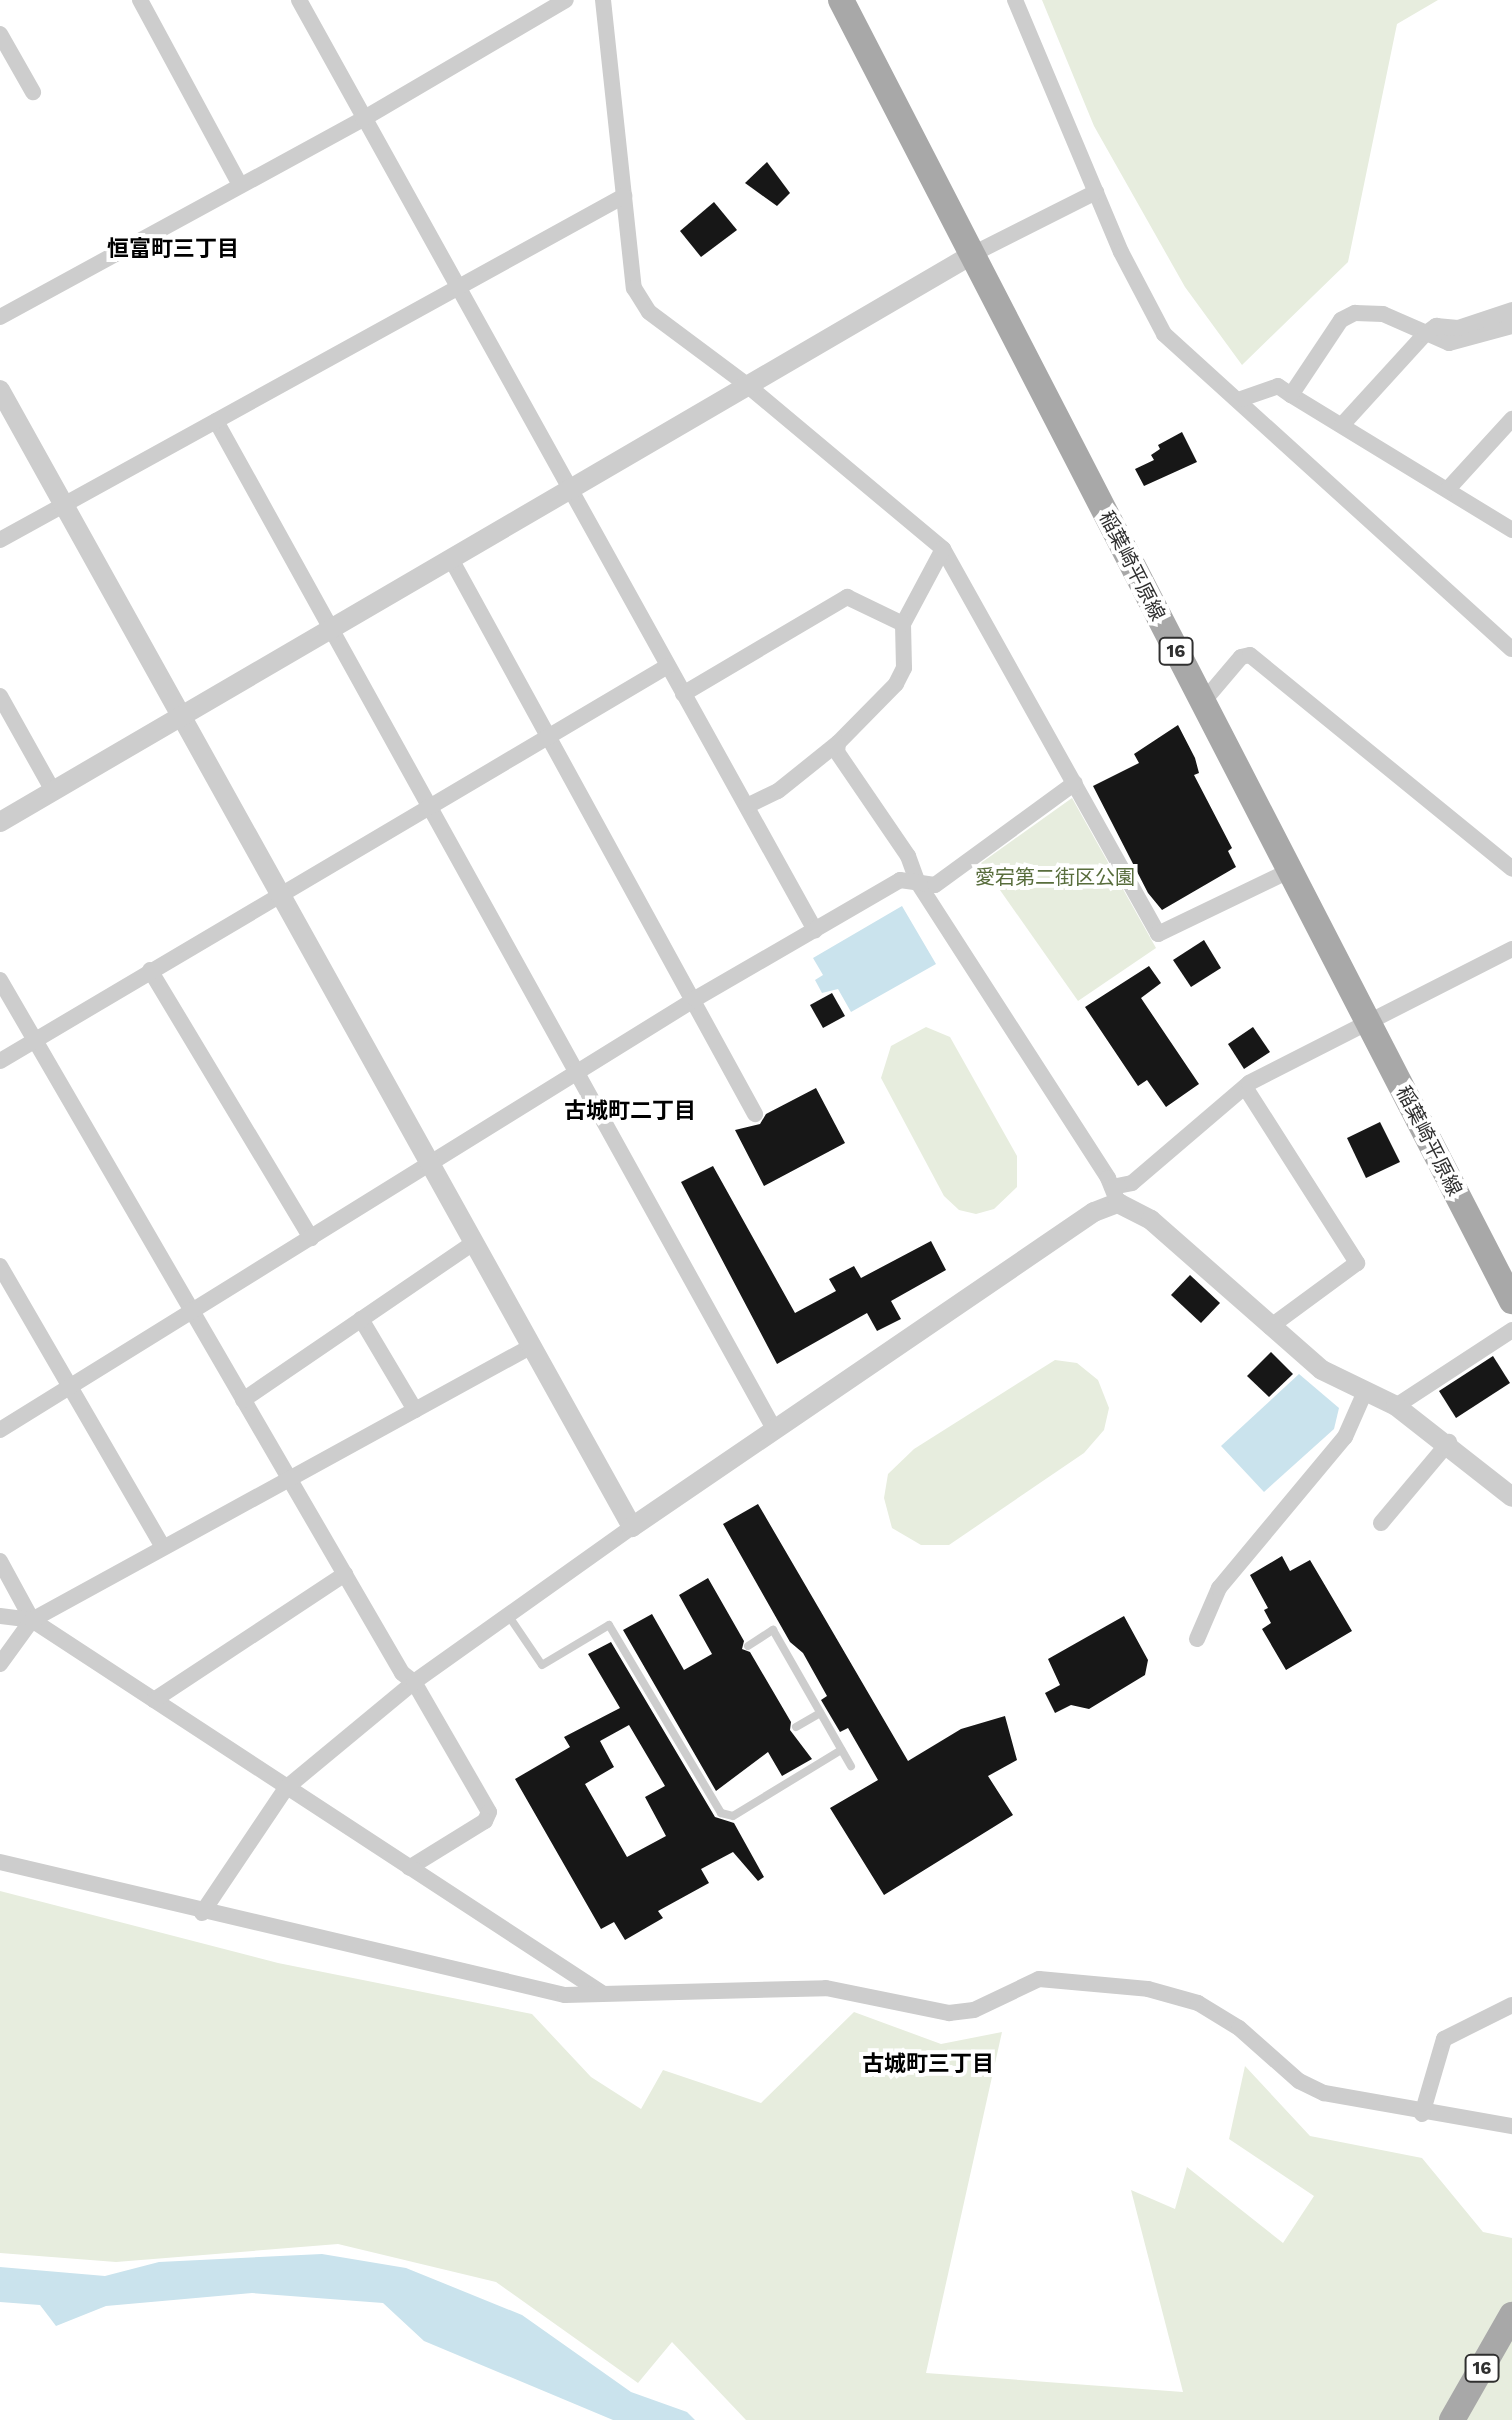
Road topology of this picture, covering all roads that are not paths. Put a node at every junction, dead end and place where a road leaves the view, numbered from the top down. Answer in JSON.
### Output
{"nodes":[{"id":1,"x":140,"y":0,"type":"edge"},
{"id":2,"x":300,"y":0,"type":"edge"},
{"id":3,"x":566,"y":0,"type":"edge"},
{"id":4,"x":603,"y":0,"type":"edge"},
{"id":5,"x":841,"y":0,"type":"edge"},
{"id":6,"x":1015,"y":0,"type":"edge"},
{"id":7,"x":0,"y":34,"type":"edge"},
{"id":8,"x":33,"y":92,"type":"dead end"},
{"id":9,"x":363,"y":119,"type":"junction"},
{"id":10,"x":240,"y":185,"type":"junction"},
{"id":11,"x":1096,"y":192,"type":"junction"},
{"id":12,"x":624,"y":196,"type":"junction"},
{"id":13,"x":973,"y":254,"type":"junction"},
{"id":14,"x":459,"y":286,"type":"junction"},
{"id":15,"x":1512,"y":310,"type":"edge"},
{"id":16,"x":0,"y":317,"type":"edge"},
{"id":17,"x":1512,"y":326,"type":"edge"},
{"id":18,"x":1425,"y":334,"type":"junction"},
{"id":19,"x":747,"y":385,"type":"junction"},
{"id":20,"x":0,"y":390,"type":"edge"},
{"id":21,"x":1291,"y":395,"type":"junction"},
{"id":22,"x":1241,"y":399,"type":"junction"},
{"id":23,"x":1512,"y":419,"type":"edge"},
{"id":24,"x":216,"y":421,"type":"junction"},
{"id":25,"x":1342,"y":425,"type":"junction"},
{"id":26,"x":571,"y":488,"type":"junction"},
{"id":27,"x":1448,"y":489,"type":"junction"},
{"id":28,"x":62,"y":503,"type":"junction"},
{"id":29,"x":1512,"y":530,"type":"edge"},
{"id":30,"x":0,"y":540,"type":"edge"},
{"id":31,"x":943,"y":549,"type":"junction"},
{"id":32,"x":451,"y":559,"type":"junction"},
{"id":33,"x":903,"y":624,"type":"junction"},
{"id":34,"x":333,"y":629,"type":"junction"},
{"id":35,"x":1512,"y":649,"type":"edge"},
{"id":36,"x":668,"y":666,"type":"junction"},
{"id":37,"x":683,"y":694,"type":"junction"},
{"id":38,"x":0,"y":696,"type":"edge"},
{"id":39,"x":1202,"y":703,"type":"junction"},
{"id":40,"x":181,"y":717,"type":"junction"},
{"id":41,"x":550,"y":738,"type":"junction"},
{"id":42,"x":838,"y":743,"type":"junction"},
{"id":43,"x":1075,"y":783,"type":"junction"},
{"id":44,"x":53,"y":791,"type":"junction"},
{"id":45,"x":429,"y":805,"type":"junction"},
{"id":46,"x":747,"y":806,"type":"junction"},
{"id":47,"x":0,"y":822,"type":"edge"},
{"id":48,"x":1512,"y":869,"type":"edge"},
{"id":49,"x":1289,"y":871,"type":"junction"},
{"id":50,"x":918,"y":883,"type":"junction"},
{"id":51,"x":279,"y":894,"type":"junction"},
{"id":52,"x":815,"y":930,"type":"junction"},
{"id":53,"x":1512,"y":949,"type":"edge"},
{"id":54,"x":150,"y":970,"type":"junction"},
{"id":55,"x":0,"y":980,"type":"edge"},
{"id":56,"x":695,"y":999,"type":"junction"},
{"id":57,"x":1368,"y":1022,"type":"junction"},
{"id":58,"x":34,"y":1040,"type":"junction"},
{"id":59,"x":0,"y":1061,"type":"edge"},
{"id":60,"x":577,"y":1072,"type":"junction"},
{"id":61,"x":1245,"y":1087,"type":"junction"},
{"id":62,"x":755,"y":1114,"type":"dead end"},
{"id":63,"x":430,"y":1166,"type":"junction"},
{"id":64,"x":1115,"y":1195,"type":"junction"},
{"id":65,"x":311,"y":1238,"type":"junction"},
{"id":66,"x":473,"y":1243,"type":"junction"},
{"id":67,"x":0,"y":1266,"type":"edge"},
{"id":68,"x":1512,"y":1301,"type":"edge"},
{"id":69,"x":191,"y":1311,"type":"junction"},
{"id":70,"x":361,"y":1319,"type":"junction"},
{"id":71,"x":1270,"y":1327,"type":"junction"},
{"id":72,"x":1512,"y":1330,"type":"edge"},
{"id":73,"x":530,"y":1347,"type":"junction"},
{"id":74,"x":70,"y":1386,"type":"junction"},
{"id":75,"x":1364,"y":1394,"type":"junction"},
{"id":76,"x":243,"y":1400,"type":"junction"},
{"id":77,"x":1396,"y":1406,"type":"junction"},
{"id":78,"x":415,"y":1410,"type":"junction"},
{"id":79,"x":774,"y":1429,"type":"junction"},
{"id":80,"x":0,"y":1430,"type":"edge"},
{"id":81,"x":1449,"y":1442,"type":"junction"},
{"id":82,"x":290,"y":1480,"type":"junction"},
{"id":83,"x":1512,"y":1497,"type":"edge"},
{"id":84,"x":1381,"y":1523,"type":"dead end"},
{"id":85,"x":632,"y":1527,"type":"junction"},
{"id":86,"x":163,"y":1547,"type":"junction"},
{"id":87,"x":0,"y":1561,"type":"edge"},
{"id":88,"x":345,"y":1574,"type":"junction"},
{"id":89,"x":508,"y":1615,"type":"junction"},
{"id":90,"x":0,"y":1616,"type":"edge"},
{"id":91,"x":32,"y":1620,"type":"junction"},
{"id":92,"x":1197,"y":1639,"type":"dead end"},
{"id":93,"x":748,"y":1646,"type":"dead end"},
{"id":94,"x":0,"y":1664,"type":"edge"},
{"id":95,"x":414,"y":1682,"type":"junction"},
{"id":96,"x":154,"y":1700,"type":"junction"},
{"id":97,"x":820,"y":1713,"type":"junction"},
{"id":98,"x":796,"y":1727,"type":"dead end"},
{"id":99,"x":841,"y":1750,"type":"junction"},
{"id":100,"x":851,"y":1766,"type":"dead end"},
{"id":101,"x":286,"y":1788,"type":"junction"},
{"id":102,"x":0,"y":1862,"type":"edge"},
{"id":103,"x":409,"y":1868,"type":"junction"},
{"id":104,"x":202,"y":1913,"type":"junction"},
{"id":105,"x":603,"y":1994,"type":"junction"},
{"id":106,"x":1512,"y":2005,"type":"edge"},
{"id":107,"x":1422,"y":2114,"type":"junction"},
{"id":108,"x":1512,"y":2126,"type":"edge"},
{"id":109,"x":1512,"y":2315,"type":"edge"},
{"id":110,"x":1452,"y":2420,"type":"edge"}],
"edges":[{"from":1,"to":10,"type":"street"},
{"from":2,"to":9,"type":"street"},
{"from":3,"to":9,"type":"street"},
{"from":4,"to":12,"type":"street"},
{"from":5,"to":13,"type":"main road","name":"稲葉崎平原線","number":"16"},
{"from":6,"to":11,"type":"street"},
{"from":7,"to":8,"type":"street"},
{"from":9,"to":10,"type":"street"},
{"from":9,"to":14,"type":"street"},
{"from":10,"to":16,"type":"street"},
{"from":11,"to":13,"type":"street"},
{"from":11,"to":22,"type":"street"},
{"from":12,"to":14,"type":"street"},
{"from":12,"to":19,"type":"street"},
{"from":13,"to":19,"type":"street"},
{"from":13,"to":39,"type":"main road","name":"稲葉崎平原線","number":"16"},
{"from":14,"to":24,"type":"street"},
{"from":14,"to":26,"type":"street"},
{"from":15,"to":18,"type":"street"},
{"from":17,"to":18,"type":"street"},
{"from":18,"to":21,"type":"street"},
{"from":18,"to":25,"type":"street"},
{"from":19,"to":26,"type":"street"},
{"from":19,"to":31,"type":"street"},
{"from":20,"to":28,"type":"street"},
{"from":21,"to":22,"type":"street"},
{"from":21,"to":25,"type":"street"},
{"from":22,"to":35,"type":"street"},
{"from":23,"to":27,"type":"street"},
{"from":24,"to":28,"type":"street"},
{"from":24,"to":34,"type":"street"},
{"from":25,"to":27,"type":"street"},
{"from":26,"to":32,"type":"street"},
{"from":26,"to":36,"type":"street"},
{"from":27,"to":29,"type":"street"},
{"from":28,"to":30,"type":"street"},
{"from":28,"to":40,"type":"street"},
{"from":31,"to":33,"type":"street"},
{"from":31,"to":43,"type":"street"},
{"from":32,"to":34,"type":"street"},
{"from":32,"to":41,"type":"street"},
{"from":33,"to":37,"type":"street"},
{"from":33,"to":42,"type":"street"},
{"from":34,"to":40,"type":"street"},
{"from":34,"to":45,"type":"street"},
{"from":36,"to":37,"type":"street"},
{"from":36,"to":41,"type":"street"},
{"from":37,"to":46,"type":"street"},
{"from":38,"to":44,"type":"street"},
{"from":39,"to":48,"type":"street"},
{"from":39,"to":49,"type":"main road","name":"稲葉崎平原線","number":"16"},
{"from":40,"to":44,"type":"street"},
{"from":40,"to":51,"type":"street"},
{"from":41,"to":45,"type":"street"},
{"from":41,"to":56,"type":"street"},
{"from":42,"to":46,"type":"street"},
{"from":42,"to":50,"type":"street"},
{"from":43,"to":49,"type":"street"},
{"from":43,"to":50,"type":"street"},
{"from":44,"to":47,"type":"street"},
{"from":45,"to":51,"type":"street"},
{"from":45,"to":60,"type":"street"},
{"from":46,"to":52,"type":"street"},
{"from":49,"to":57,"type":"main road","name":"稲葉崎平原線","number":"16"},
{"from":50,"to":52,"type":"street"},
{"from":50,"to":64,"type":"street"},
{"from":51,"to":54,"type":"street"},
{"from":51,"to":63,"type":"street"},
{"from":52,"to":56,"type":"street"},
{"from":53,"to":57,"type":"street"},
{"from":54,"to":58,"type":"street"},
{"from":54,"to":65,"type":"street"},
{"from":55,"to":58,"type":"street"},
{"from":56,"to":60,"type":"street"},
{"from":56,"to":62,"type":"street"},
{"from":57,"to":61,"type":"street"},
{"from":57,"to":68,"type":"main road","name":"稲葉崎平原線","number":"16"},
{"from":58,"to":59,"type":"street"},
{"from":58,"to":69,"type":"street"},
{"from":60,"to":63,"type":"street"},
{"from":60,"to":79,"type":"street"},
{"from":61,"to":64,"type":"street"},
{"from":61,"to":71,"type":"street"},
{"from":63,"to":65,"type":"street"},
{"from":63,"to":66,"type":"street"},
{"from":64,"to":71,"type":"street"},
{"from":64,"to":79,"type":"street"},
{"from":65,"to":69,"type":"street"},
{"from":66,"to":70,"type":"street"},
{"from":66,"to":73,"type":"street"},
{"from":67,"to":74,"type":"street"},
{"from":69,"to":74,"type":"street"},
{"from":69,"to":76,"type":"street"},
{"from":70,"to":76,"type":"street"},
{"from":70,"to":78,"type":"street"},
{"from":71,"to":75,"type":"street"},
{"from":72,"to":77,"type":"street"},
{"from":73,"to":78,"type":"street"},
{"from":73,"to":85,"type":"street"},
{"from":74,"to":80,"type":"street"},
{"from":74,"to":86,"type":"street"},
{"from":75,"to":77,"type":"street"},
{"from":75,"to":92,"type":"street"},
{"from":76,"to":82,"type":"street"},
{"from":77,"to":81,"type":"street"},
{"from":78,"to":82,"type":"street"},
{"from":79,"to":85,"type":"street"},
{"from":81,"to":83,"type":"street"},
{"from":81,"to":84,"type":"street"},
{"from":82,"to":86,"type":"street"},
{"from":82,"to":88,"type":"street"},
{"from":85,"to":89,"type":"street"},
{"from":86,"to":91,"type":"street"},
{"from":87,"to":91,"type":"street"},
{"from":88,"to":95,"type":"street"},
{"from":88,"to":96,"type":"street"},
{"from":89,"to":95,"type":"street"},
{"from":89,"to":99,"type":"lane"},
{"from":90,"to":91,"type":"street"},
{"from":91,"to":94,"type":"street"},
{"from":91,"to":96,"type":"street"},
{"from":93,"to":97,"type":"lane"},
{"from":95,"to":101,"type":"street"},
{"from":95,"to":103,"type":"street"},
{"from":96,"to":101,"type":"street"},
{"from":97,"to":98,"type":"lane"},
{"from":97,"to":99,"type":"lane"},
{"from":99,"to":100,"type":"lane"},
{"from":101,"to":103,"type":"street"},
{"from":101,"to":104,"type":"street"},
{"from":102,"to":104,"type":"street"},
{"from":103,"to":105,"type":"street"},
{"from":104,"to":105,"type":"street"},
{"from":105,"to":107,"type":"street"},
{"from":106,"to":107,"type":"street"},
{"from":107,"to":108,"type":"street"},
{"from":109,"to":110,"type":"main road","number":"16"}]}
